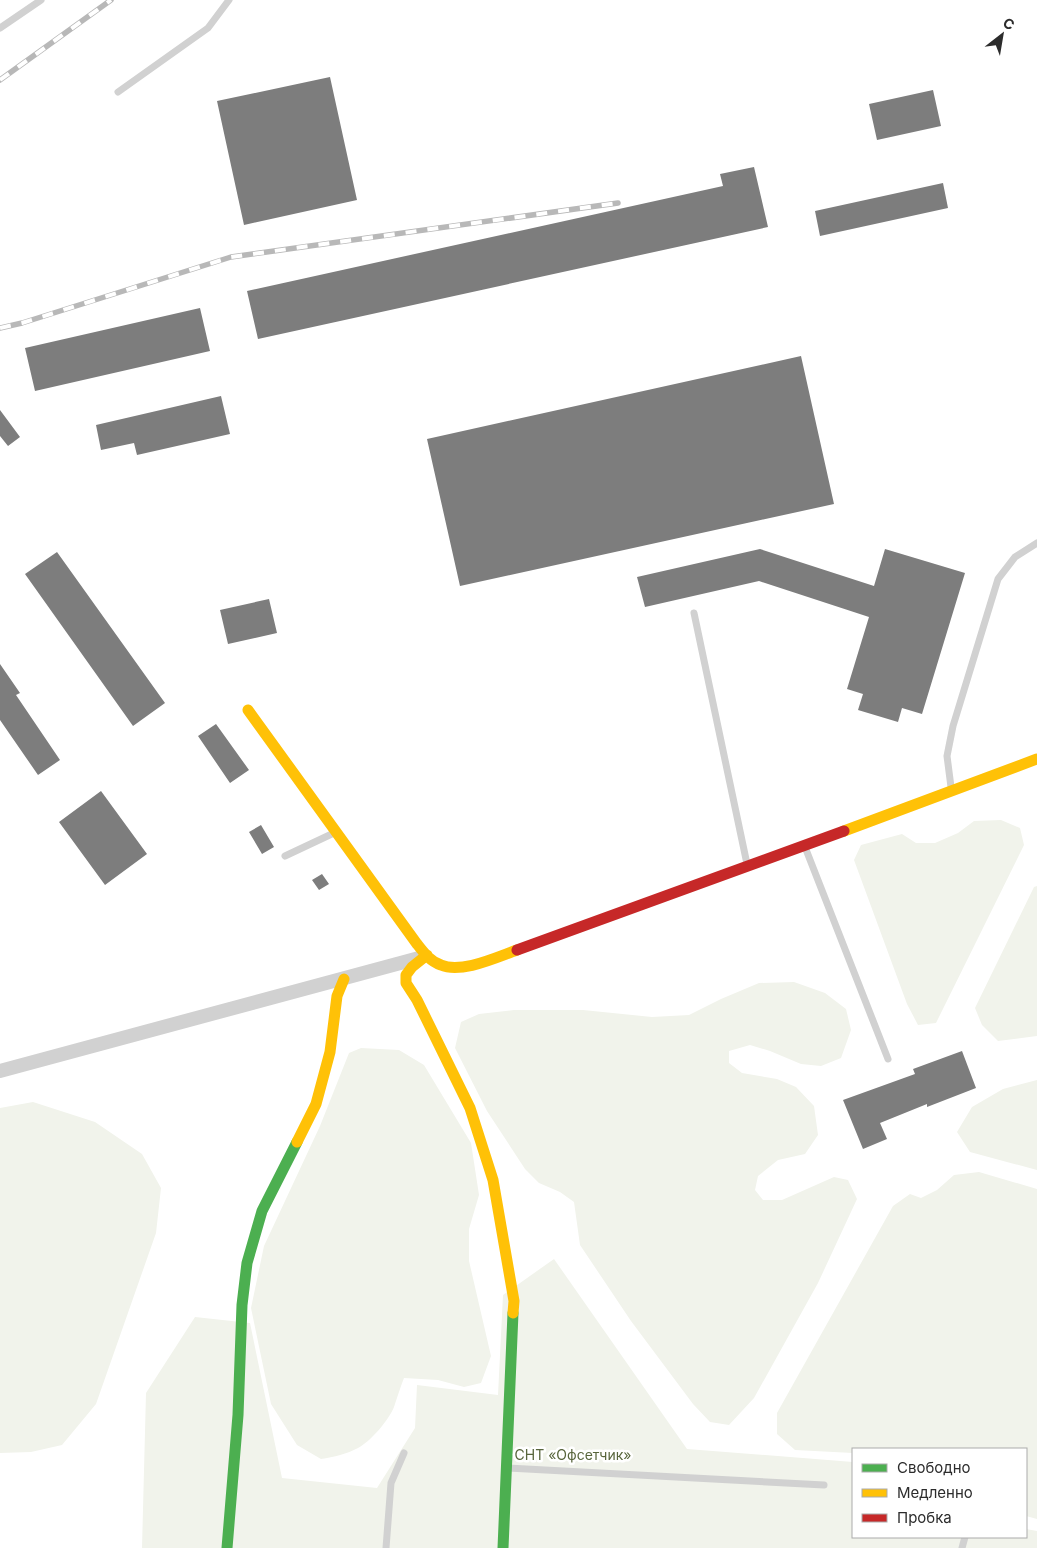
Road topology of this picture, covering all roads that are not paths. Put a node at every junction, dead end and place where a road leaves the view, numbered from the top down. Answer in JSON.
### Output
{"nodes":[{"id":1,"x":41,"y":0,"type":"edge"},
{"id":2,"x":229,"y":0,"type":"edge"},
{"id":3,"x":0,"y":28,"type":"edge"},
{"id":4,"x":118,"y":92,"type":"dead end"},
{"id":5,"x":1037,"y":543,"type":"edge"},
{"id":6,"x":694,"y":613,"type":"dead end"},
{"id":7,"x":248,"y":710,"type":"dead end"},
{"id":8,"x":1037,"y":759,"type":"edge"},
{"id":9,"x":951,"y":790,"type":"junction"},
{"id":10,"x":336,"y":832,"type":"junction"},
{"id":11,"x":804,"y":846,"type":"junction"},
{"id":12,"x":285,"y":856,"type":"dead end"},
{"id":13,"x":747,"y":867,"type":"junction"},
{"id":14,"x":427,"y":956,"type":"junction"},
{"id":15,"x":344,"y":979,"type":"junction"},
{"id":16,"x":888,"y":1059,"type":"dead end"},
{"id":17,"x":0,"y":1071,"type":"edge"},
{"id":18,"x":404,"y":1453,"type":"dead end"},
{"id":19,"x":506,"y":1468,"type":"junction"},
{"id":20,"x":824,"y":1485,"type":"dead end"},
{"id":21,"x":227,"y":1548,"type":"edge"},
{"id":22,"x":386,"y":1548,"type":"edge"},
{"id":23,"x":503,"y":1548,"type":"edge"}],
"edges":[{"from":1,"to":3,"type":"lane"},
{"from":2,"to":4,"type":"lane"},
{"from":5,"to":9,"type":"lane"},
{"from":6,"to":13,"type":"lane"},
{"from":7,"to":10,"type":"street"},
{"from":8,"to":9,"type":"street"},
{"from":9,"to":11,"type":"street"},
{"from":10,"to":12,"type":"lane"},
{"from":10,"to":14,"type":"street"},
{"from":11,"to":13,"type":"street"},
{"from":11,"to":16,"type":"lane"},
{"from":13,"to":14,"type":"street"},
{"from":14,"to":15,"type":"street"},
{"from":14,"to":19,"type":"street"},
{"from":15,"to":17,"type":"street"},
{"from":15,"to":21,"type":"street"},
{"from":18,"to":22,"type":"lane"},
{"from":19,"to":20,"type":"lane"},
{"from":19,"to":23,"type":"street"}]}
